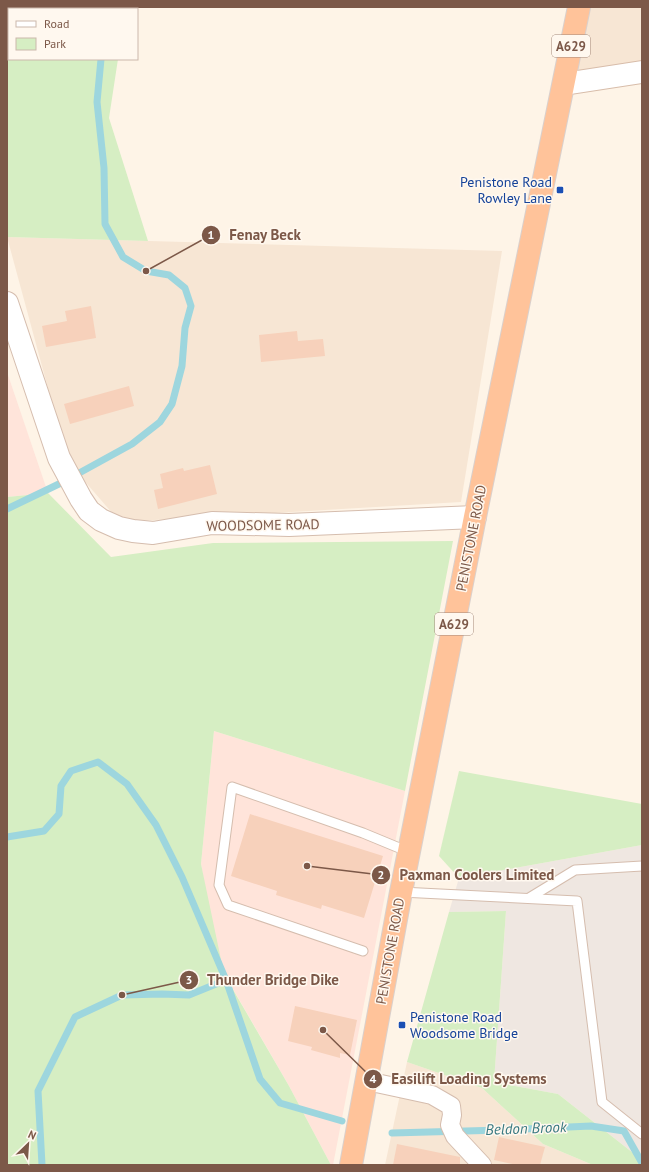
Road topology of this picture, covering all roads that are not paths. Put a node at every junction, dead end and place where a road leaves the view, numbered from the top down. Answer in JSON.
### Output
{"nodes":[{"id":1,"x":579,"y":7,"type":"edge"},
{"id":2,"x":642,"y":72,"type":"edge"},
{"id":3,"x":564,"y":84,"type":"junction"},
{"id":4,"x":7,"y":303,"type":"edge"},
{"id":5,"x":475,"y":517,"type":"junction"},
{"id":6,"x":409,"y":852,"type":"junction"},
{"id":7,"x":642,"y":866,"type":"edge"},
{"id":8,"x":401,"y":892,"type":"junction"},
{"id":9,"x":529,"y":898,"type":"junction"},
{"id":10,"x":362,"y":951,"type":"dead end"},
{"id":11,"x":367,"y":1081,"type":"junction"},
{"id":12,"x":642,"y":1134,"type":"edge"},
{"id":13,"x":350,"y":1165,"type":"edge"},
{"id":14,"x":482,"y":1165,"type":"edge"}],
"edges":[{"from":1,"to":3,"type":"highway","name":"PENISTONE ROAD","number":"A629"},
{"from":2,"to":3,"type":"street"},
{"from":3,"to":5,"type":"highway","name":"PENISTONE ROAD","number":"A629"},
{"from":4,"to":5,"type":"street","name":"WOODSOME ROAD"},
{"from":5,"to":6,"type":"highway","name":"PENISTONE ROAD","number":"A629"},
{"from":6,"to":8,"type":"highway","name":"PENISTONE ROAD","number":"A629"},
{"from":6,"to":10,"type":"lane"},
{"from":7,"to":9,"type":"lane"},
{"from":8,"to":9,"type":"lane"},
{"from":8,"to":11,"type":"highway","name":"PENISTONE ROAD","number":"A629"},
{"from":9,"to":12,"type":"lane"},
{"from":11,"to":13,"type":"highway","name":"PENISTONE ROAD","number":"A629"},
{"from":11,"to":14,"type":"street"}]}
